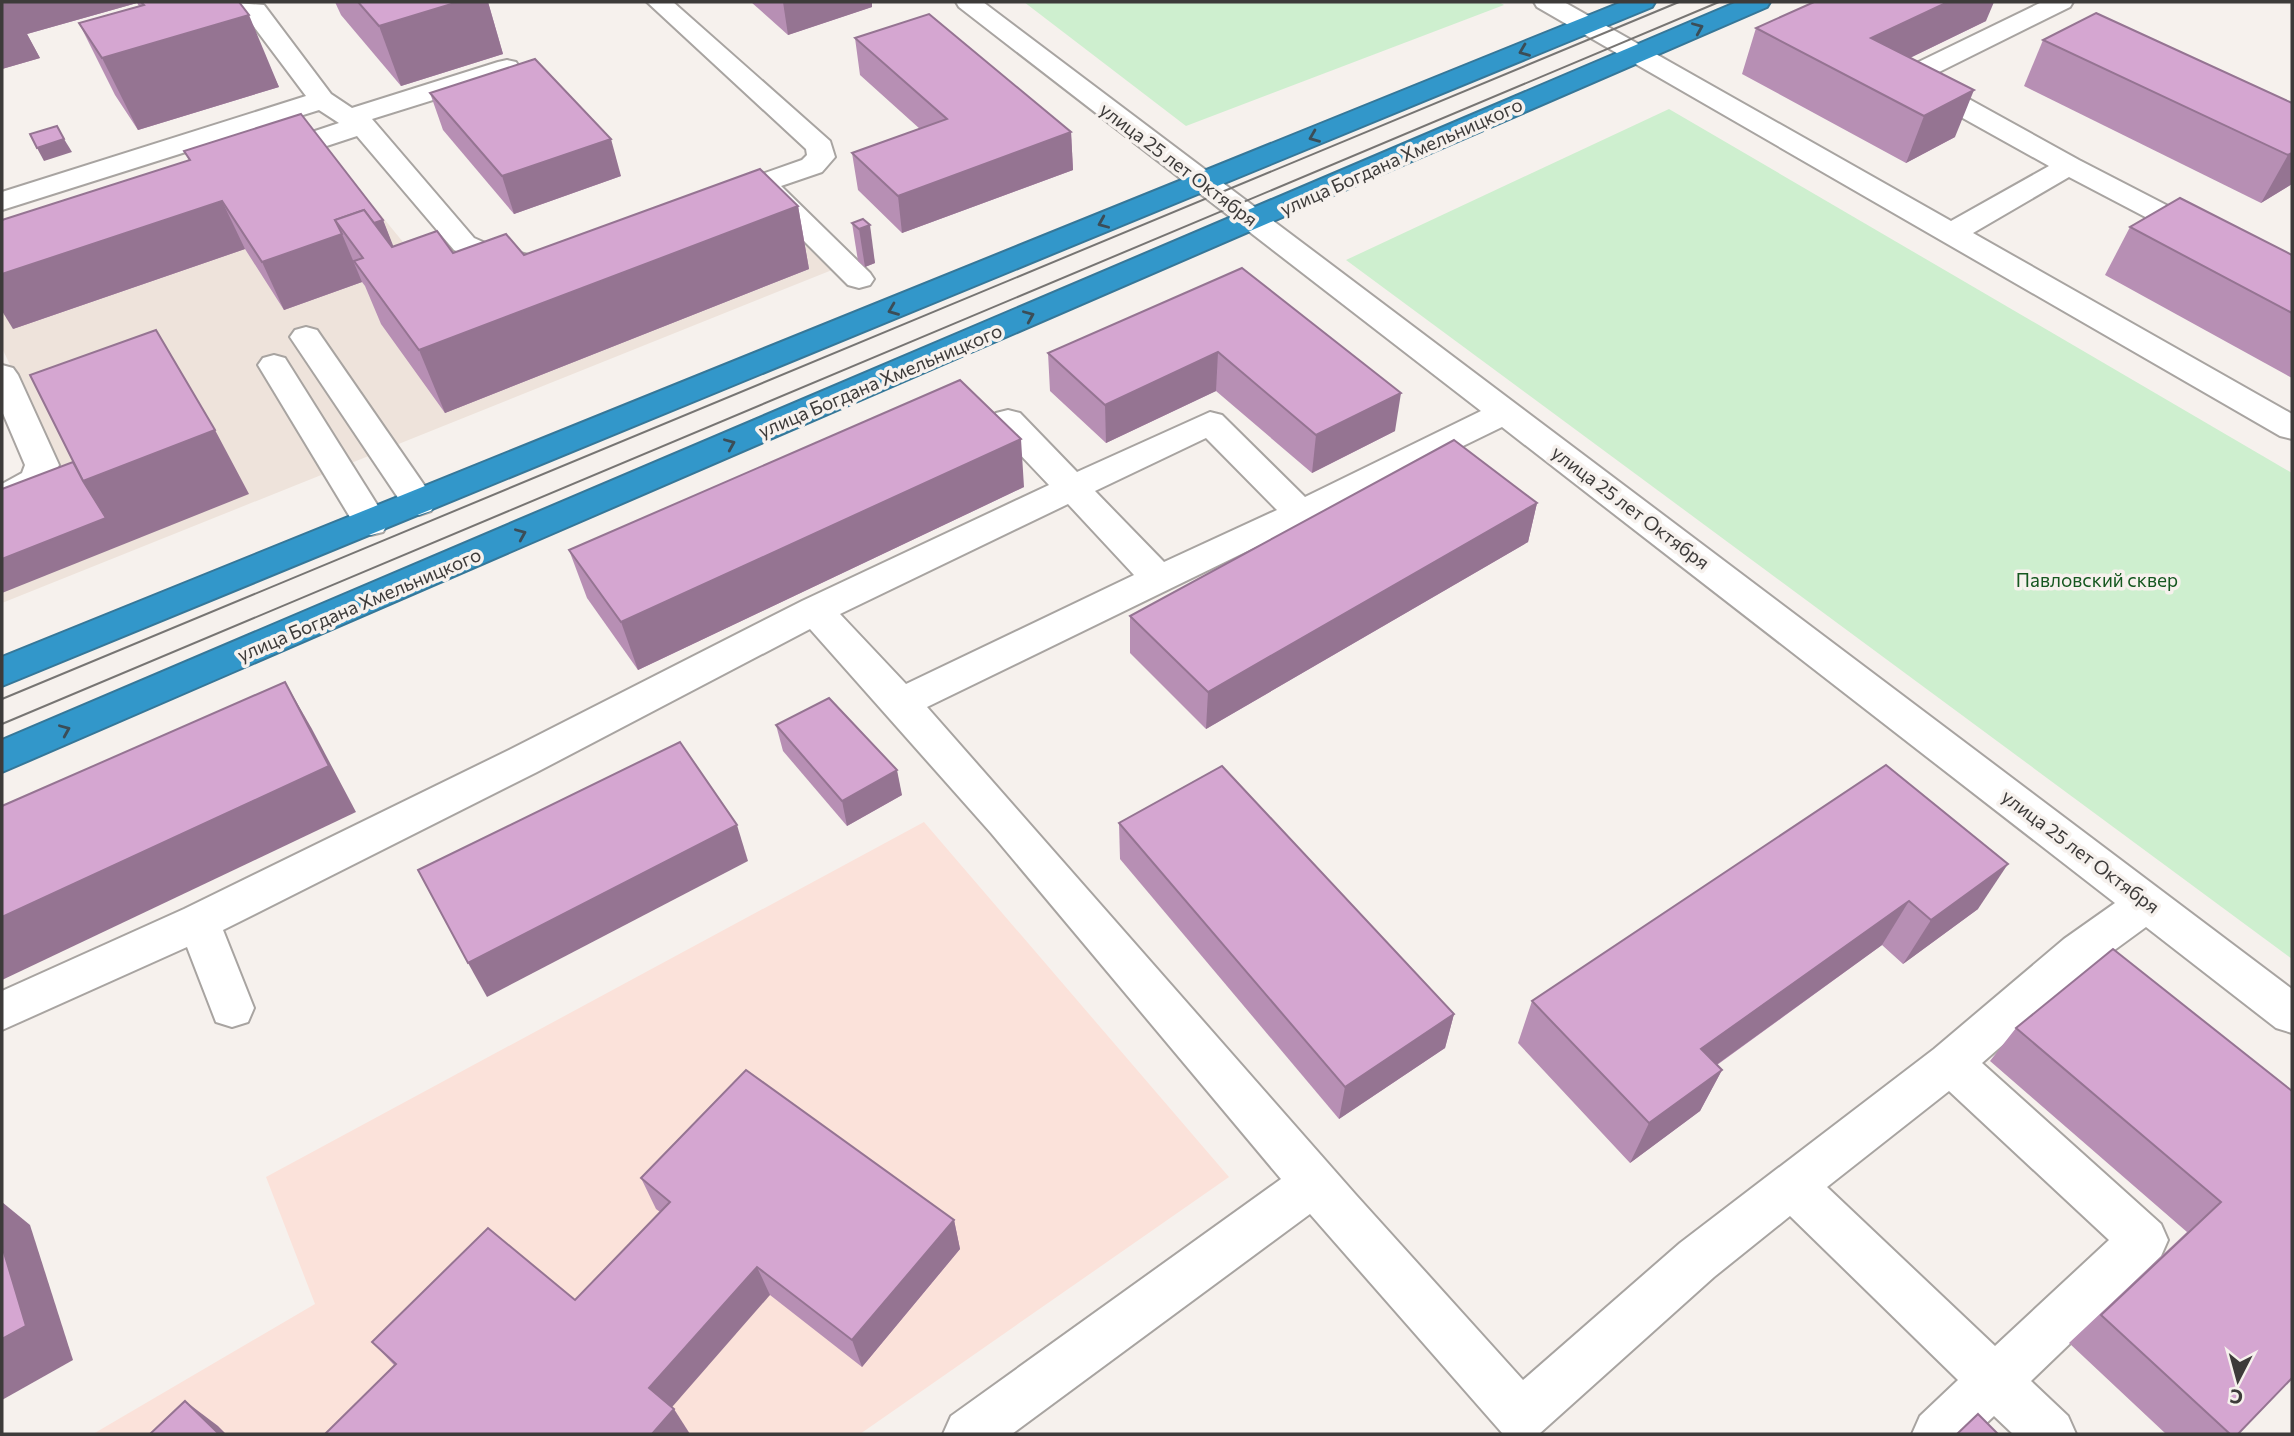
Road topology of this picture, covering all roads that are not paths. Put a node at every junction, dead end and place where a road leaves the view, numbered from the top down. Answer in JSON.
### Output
{"nodes":[{"id":1,"x":659,"y":2,"type":"edge"},
{"id":2,"x":968,"y":2,"type":"edge"},
{"id":3,"x":1546,"y":2,"type":"edge"},
{"id":4,"x":1643,"y":2,"type":"edge"},
{"id":5,"x":1758,"y":2,"type":"edge"},
{"id":6,"x":2061,"y":2,"type":"edge"},
{"id":7,"x":230,"y":3,"type":"edge"},
{"id":8,"x":1587,"y":25,"type":"junction"},
{"id":9,"x":1638,"y":53,"type":"junction"},
{"id":10,"x":507,"y":68,"type":"edge"},
{"id":11,"x":322,"y":100,"type":"junction"},
{"id":12,"x":357,"y":121,"type":"junction"},
{"id":13,"x":246,"y":163,"type":"edge"},
{"id":14,"x":2070,"y":166,"type":"junction"},
{"id":15,"x":763,"y":183,"type":"junction"},
{"id":16,"x":1202,"y":183,"type":"junction"},
{"id":17,"x":2,"y":201,"type":"edge"},
{"id":18,"x":698,"y":206,"type":"edge"},
{"id":19,"x":1252,"y":221,"type":"junction"},
{"id":20,"x":1950,"y":234,"type":"junction"},
{"id":21,"x":546,"y":260,"type":"edge"},
{"id":22,"x":859,"y":279,"type":"dead end"},
{"id":23,"x":2292,"y":282,"type":"edge"},
{"id":24,"x":306,"y":337,"type":"dead end"},
{"id":25,"x":274,"y":365,"type":"dead end"},
{"id":26,"x":2,"y":375,"type":"edge"},
{"id":27,"x":1506,"y":412,"type":"junction"},
{"id":28,"x":1007,"y":421,"type":"edge"},
{"id":29,"x":2292,"y":428,"type":"edge"},
{"id":30,"x":1074,"y":488,"type":"junction"},
{"id":31,"x":2,"y":498,"type":"edge"},
{"id":32,"x":419,"y":503,"type":"junction"},
{"id":33,"x":1301,"y":513,"type":"junction"},
{"id":34,"x":371,"y":523,"type":"junction"},
{"id":35,"x":1158,"y":578,"type":"junction"},
{"id":36,"x":815,"y":610,"type":"junction"},
{"id":37,"x":2,"y":672,"type":"edge"},
{"id":38,"x":901,"y":703,"type":"junction"},
{"id":39,"x":2,"y":757,"type":"edge"},
{"id":40,"x":2149,"y":902,"type":"junction"},
{"id":41,"x":199,"y":922,"type":"junction"},
{"id":42,"x":232,"y":1008,"type":"dead end"},
{"id":43,"x":2,"y":1011,"type":"edge"},
{"id":44,"x":2292,"y":1014,"type":"edge"},
{"id":45,"x":1950,"y":1063,"type":"junction"},
{"id":46,"x":1314,"y":1182,"type":"junction"},
{"id":47,"x":1793,"y":1187,"type":"junction"},
{"id":48,"x":1995,"y":1381,"type":"junction"},
{"id":49,"x":1529,"y":1425,"type":"edge"},
{"id":50,"x":969,"y":1434,"type":"edge"},
{"id":51,"x":1938,"y":1434,"type":"edge"},
{"id":52,"x":2050,"y":1434,"type":"edge"}],
"edges":[{"from":1,"to":15,"type":"street"},
{"from":2,"to":16,"type":"street","name":"улица 25 лет Октября"},
{"from":3,"to":8,"type":"street"},
{"from":4,"to":8,"type":"highway"},
{"from":9,"to":5,"type":"highway","name":"улица Богдана Хмельницкого","one_way":true},
{"from":6,"to":14,"type":"street"},
{"from":7,"to":11,"type":"street"},
{"from":8,"to":9,"type":"street"},
{"from":8,"to":16,"type":"highway","one_way":true},
{"from":9,"to":19,"type":"highway","name":"улица Богдана Хмельницкого"},
{"from":9,"to":20,"type":"street"},
{"from":10,"to":12,"type":"street"},
{"from":11,"to":12,"type":"street"},
{"from":11,"to":17,"type":"street"},
{"from":12,"to":13,"type":"street"},
{"from":12,"to":21,"type":"street"},
{"from":14,"to":20,"type":"street"},
{"from":14,"to":23,"type":"street"},
{"from":15,"to":18,"type":"street"},
{"from":15,"to":22,"type":"street"},
{"from":16,"to":19,"type":"street","name":"улица 25 лет Октября"},
{"from":16,"to":32,"type":"highway","one_way":true},
{"from":19,"to":27,"type":"street","name":"улица 25 лет Октября"},
{"from":39,"to":19,"type":"highway","name":"улица Богдана Хмельницкого","one_way":true},
{"from":20,"to":29,"type":"street"},
{"from":24,"to":32,"type":"street"},
{"from":25,"to":34,"type":"street"},
{"from":26,"to":31,"type":"street"},
{"from":27,"to":33,"type":"street"},
{"from":27,"to":40,"type":"street","name":"улица 25 лет Октября"},
{"from":28,"to":30,"type":"street"},
{"from":30,"to":33,"type":"street"},
{"from":30,"to":35,"type":"street"},
{"from":30,"to":36,"type":"street"},
{"from":32,"to":34,"type":"highway"},
{"from":33,"to":35,"type":"street"},
{"from":34,"to":37,"type":"highway"},
{"from":35,"to":38,"type":"street"},
{"from":36,"to":38,"type":"street"},
{"from":36,"to":41,"type":"street"},
{"from":38,"to":46,"type":"street"},
{"from":40,"to":44,"type":"street","name":"улица 25 лет Октября"},
{"from":40,"to":45,"type":"street"},
{"from":41,"to":42,"type":"street"},
{"from":41,"to":43,"type":"street"},
{"from":45,"to":47,"type":"street"},
{"from":45,"to":48,"type":"street"},
{"from":46,"to":49,"type":"street"},
{"from":46,"to":50,"type":"street"},
{"from":47,"to":48,"type":"street"},
{"from":47,"to":49,"type":"street"},
{"from":48,"to":51,"type":"street"},
{"from":48,"to":52,"type":"street"}]}
